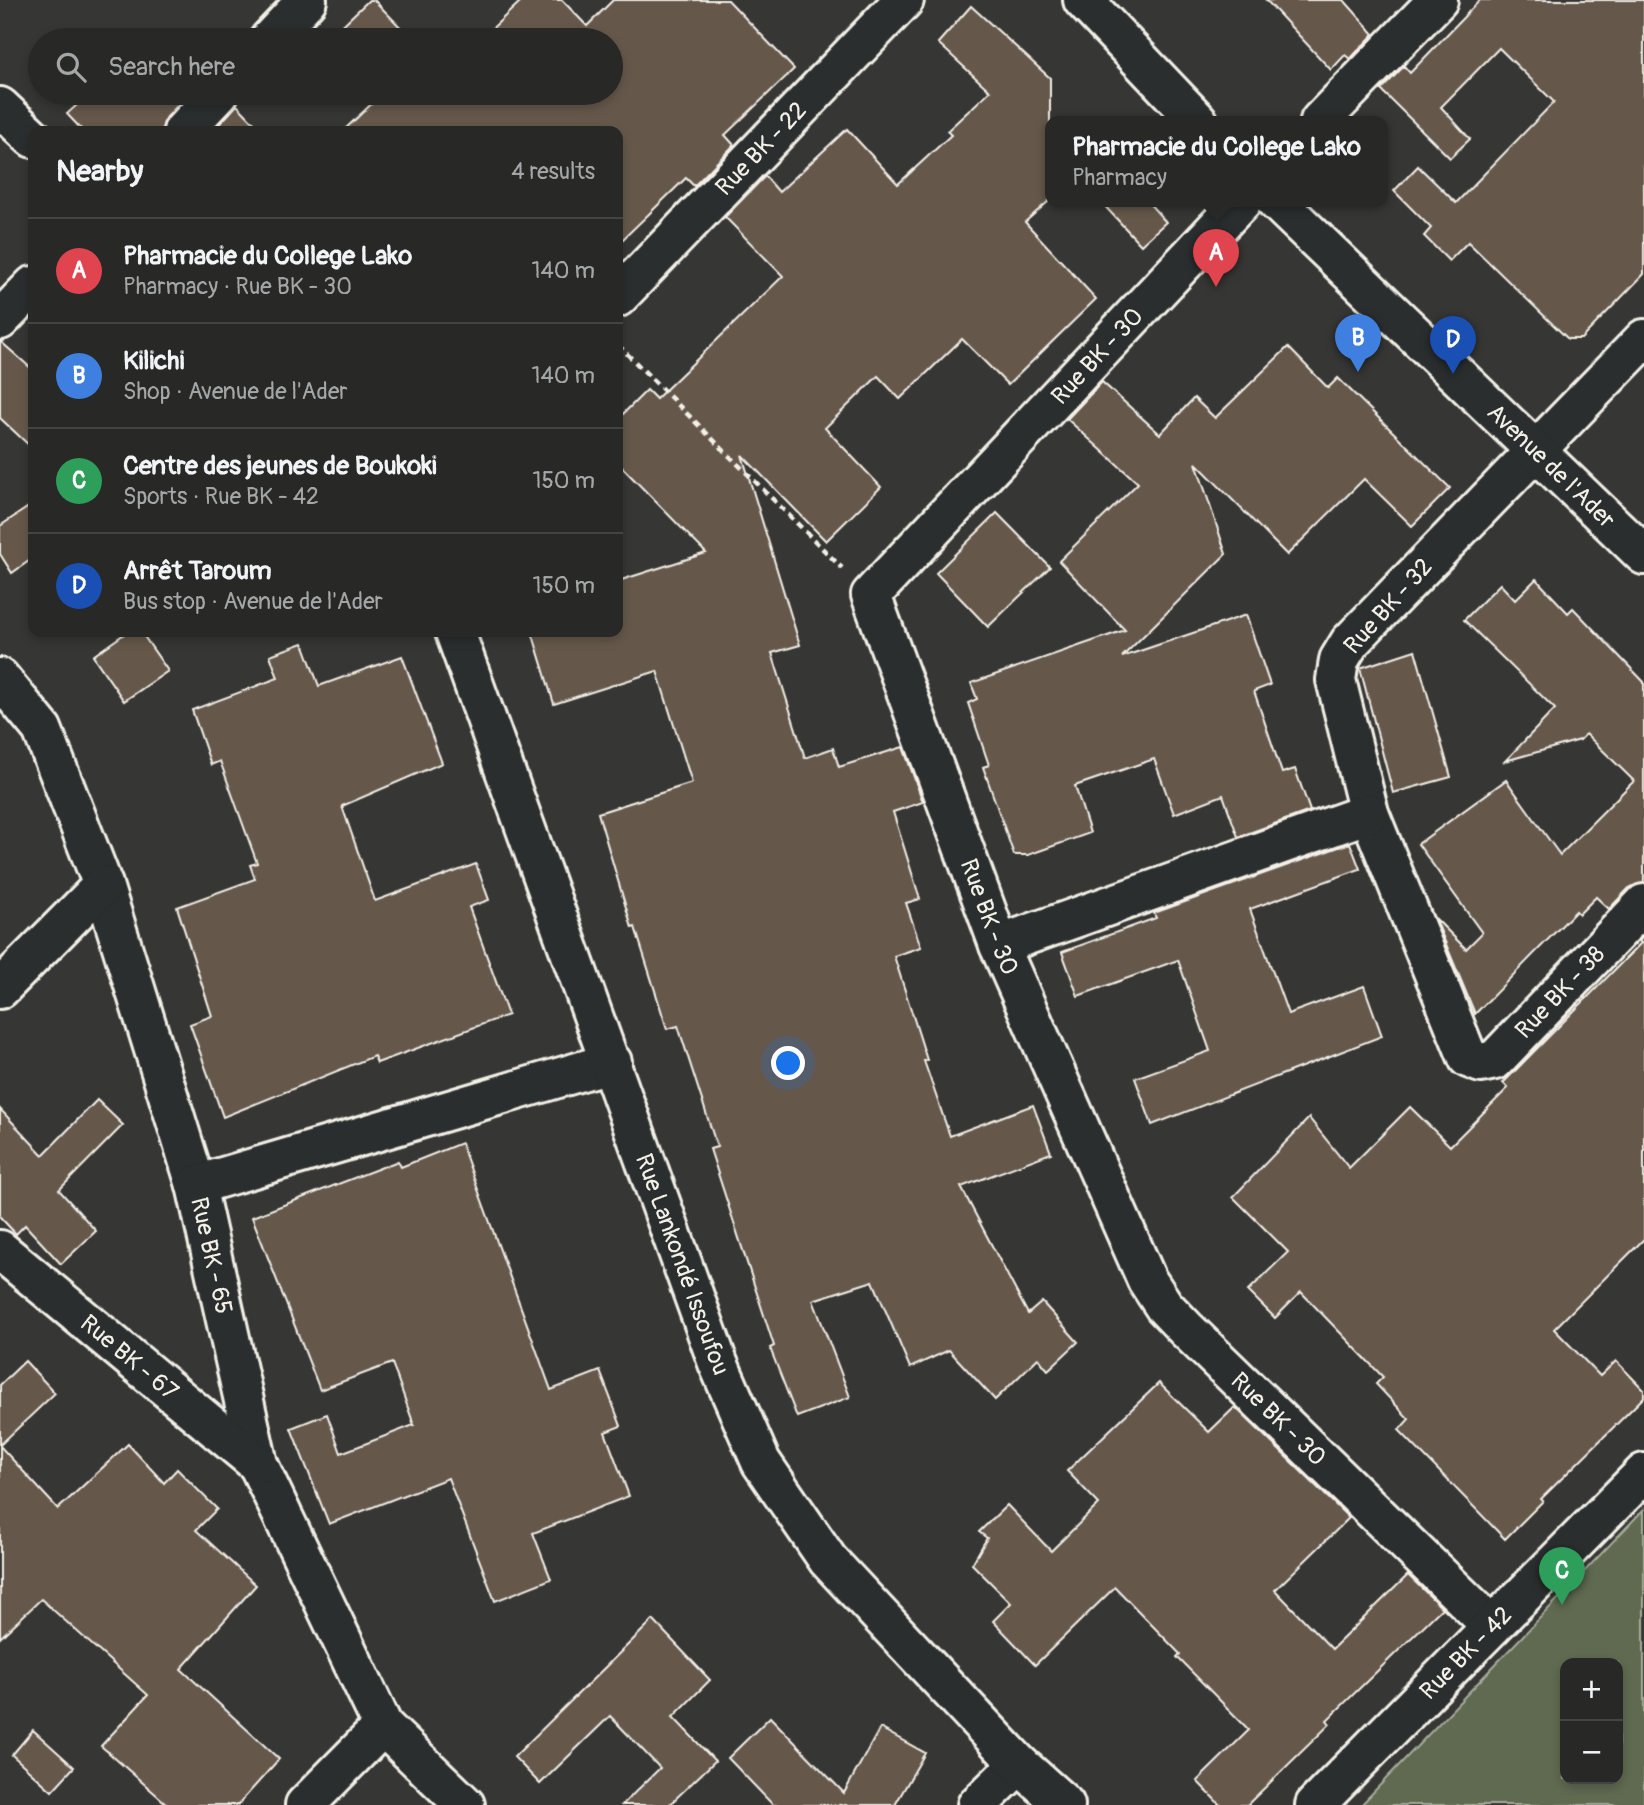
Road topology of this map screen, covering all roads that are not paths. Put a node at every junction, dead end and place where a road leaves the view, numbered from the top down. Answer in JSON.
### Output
{"nodes":[{"id":1,"x":307,"y":0,"type":"edge"},
{"id":2,"x":904,"y":0,"type":"edge"},
{"id":3,"x":1083,"y":0,"type":"edge"},
{"id":4,"x":1438,"y":0,"type":"edge"},
{"id":5,"x":280,"y":28,"type":"edge"},
{"id":6,"x":208,"y":105,"type":"edge"},
{"id":7,"x":0,"y":107,"type":"edge"},
{"id":8,"x":1193,"y":116,"type":"edge"},
{"id":9,"x":1325,"y":116,"type":"edge"},
{"id":10,"x":188,"y":126,"type":"edge"},
{"id":11,"x":28,"y":133,"type":"edge"},
{"id":12,"x":1236,"y":207,"type":"edge"},
{"id":13,"x":1282,"y":207,"type":"edge"},
{"id":14,"x":28,"y":291,"type":"edge"},
{"id":15,"x":623,"y":292,"type":"edge"},
{"id":16,"x":0,"y":320,"type":"edge"},
{"id":17,"x":1644,"y":339,"type":"edge"},
{"id":18,"x":1534,"y":451,"type":"junction"},
{"id":19,"x":1644,"y":555,"type":"edge"},
{"id":20,"x":457,"y":637,"type":"edge"},
{"id":21,"x":0,"y":678,"type":"edge"},
{"id":22,"x":1369,"y":813,"type":"junction"},
{"id":23,"x":103,"y":886,"type":"junction"},
{"id":24,"x":1644,"y":904,"type":"edge"},
{"id":25,"x":999,"y":945,"type":"junction"},
{"id":26,"x":0,"y":989,"type":"edge"},
{"id":27,"x":1468,"y":1058,"type":"joint"},
{"id":28,"x":612,"y":1062,"type":"junction"},
{"id":29,"x":196,"y":1185,"type":"junction"},
{"id":30,"x":0,"y":1250,"type":"edge"},
{"id":31,"x":258,"y":1464,"type":"junction"},
{"id":32,"x":1644,"y":1473,"type":"edge"},
{"id":33,"x":1492,"y":1626,"type":"junction"},
{"id":34,"x":383,"y":1726,"type":"junction"},
{"id":35,"x":1019,"y":1764,"type":"junction"},
{"id":36,"x":305,"y":1805,"type":"edge"},
{"id":37,"x":465,"y":1805,"type":"edge"},
{"id":38,"x":977,"y":1805,"type":"edge"},
{"id":39,"x":1065,"y":1805,"type":"edge"},
{"id":40,"x":1315,"y":1805,"type":"edge"}],
"edges":[{"from":1,"to":5,"type":"street"},
{"from":2,"to":15,"type":"street","name":"Rue BK - 22"},
{"from":3,"to":8,"type":"street"},
{"from":4,"to":9,"type":"street"},
{"from":6,"to":10,"type":"street"},
{"from":7,"to":11,"type":"street"},
{"from":12,"to":25,"type":"street","name":"Rue BK - 30"},
{"from":13,"to":18,"type":"street","name":"Avenue de l'Ader"},
{"from":14,"to":16,"type":"street"},
{"from":17,"to":18,"type":"street","name":"Rue BK - 32"},
{"from":18,"to":19,"type":"street","name":"Avenue de l'Ader"},
{"from":18,"to":22,"type":"street","name":"Rue BK - 32"},
{"from":20,"to":28,"type":"street","name":"Rue Lankondé Issoufou"},
{"from":21,"to":23,"type":"street","name":"Rue BK - 65"},
{"from":22,"to":25,"type":"street"},
{"from":22,"to":27,"type":"street","name":"Rue BK - 32"},
{"from":23,"to":26,"type":"street"},
{"from":23,"to":29,"type":"street","name":"Rue BK - 65"},
{"from":24,"to":27,"type":"street","name":"Rue BK - 38"},
{"from":25,"to":33,"type":"street","name":"Rue BK - 30"},
{"from":28,"to":29,"type":"street"},
{"from":28,"to":35,"type":"street","name":"Rue Lankondé Issoufou"},
{"from":29,"to":31,"type":"street","name":"Rue BK - 65"},
{"from":30,"to":31,"type":"street","name":"Rue BK - 67"},
{"from":31,"to":34,"type":"street","name":"Rue BK - 65"},
{"from":32,"to":33,"type":"street","name":"Rue BK - 42"},
{"from":33,"to":40,"type":"street","name":"Rue BK - 42"},
{"from":34,"to":36,"type":"street"},
{"from":34,"to":37,"type":"street","name":"Rue BK - 65"},
{"from":35,"to":38,"type":"street"},
{"from":35,"to":39,"type":"street","name":"Rue Lankondé Issoufou"}]}
